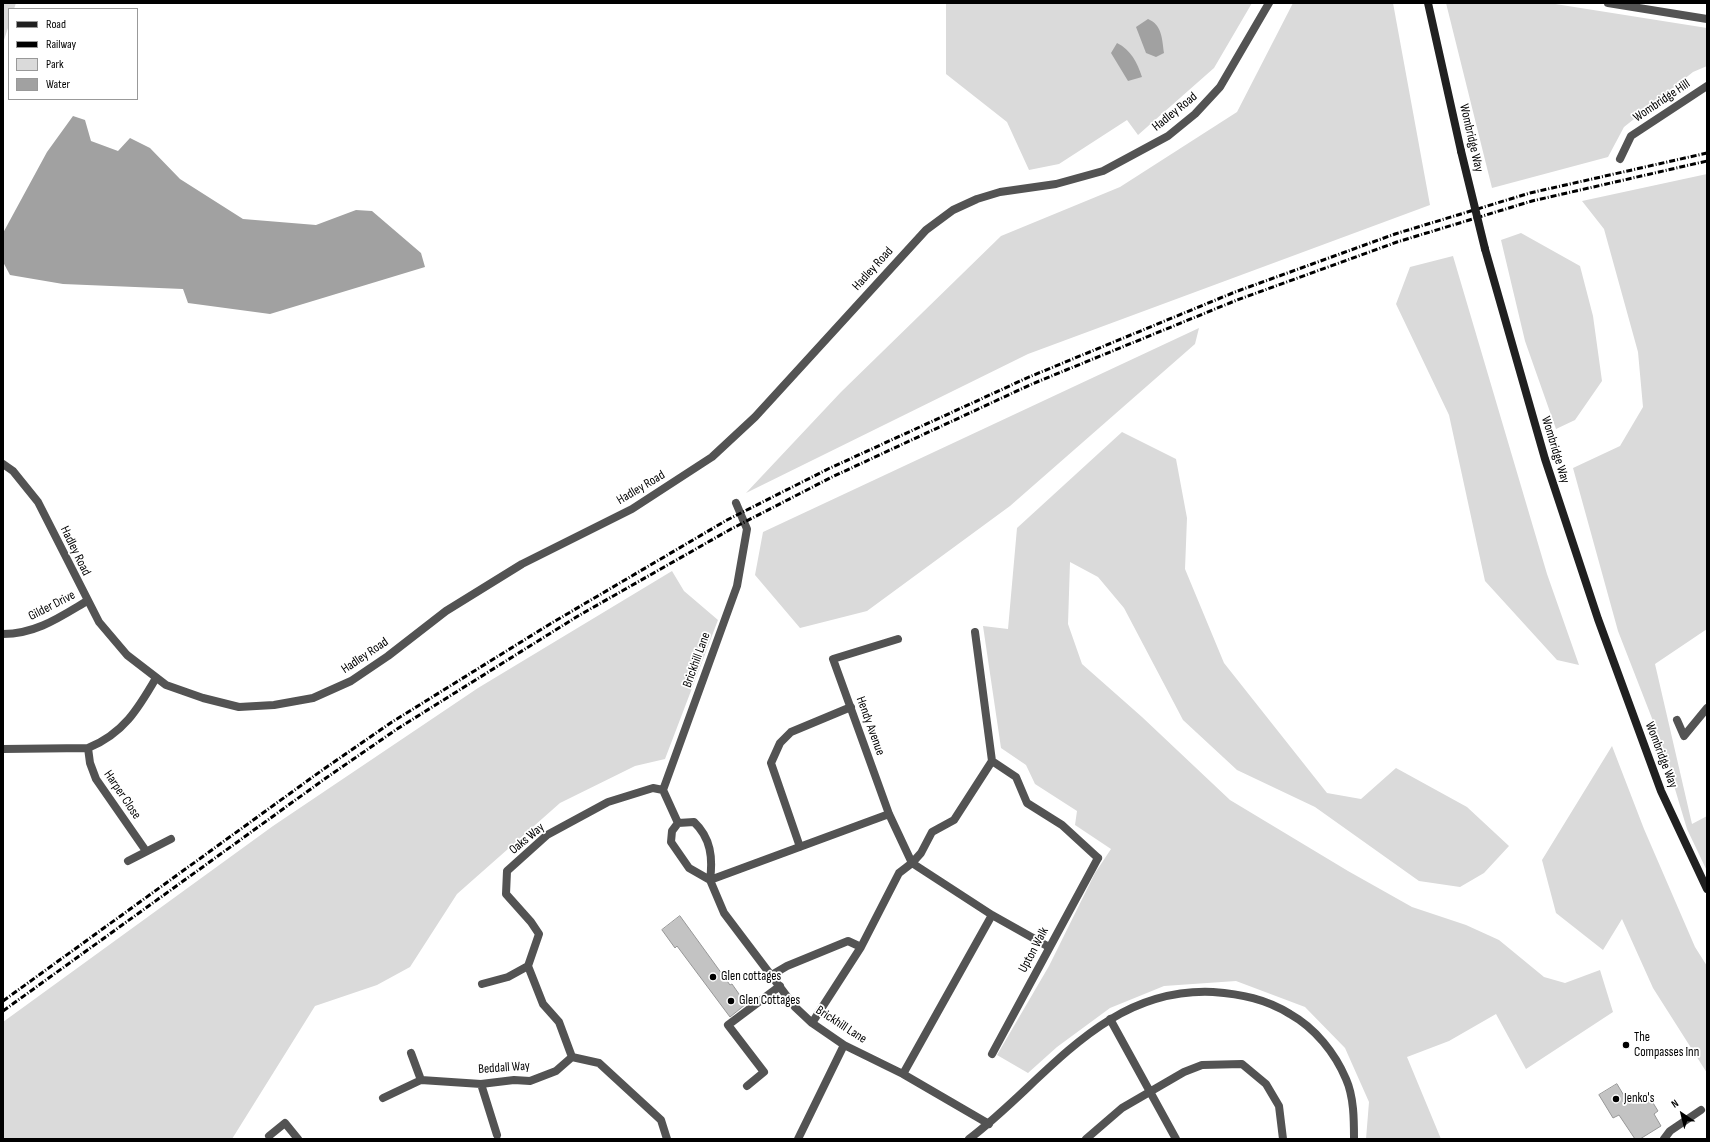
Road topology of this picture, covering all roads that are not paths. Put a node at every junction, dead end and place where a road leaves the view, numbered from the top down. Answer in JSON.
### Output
{"nodes":[{"id":1,"x":1269,"y":3,"type":"edge"},
{"id":2,"x":1428,"y":3,"type":"edge"},
{"id":3,"x":1608,"y":3,"type":"edge"},
{"id":4,"x":1707,"y":19,"type":"edge"},
{"id":5,"x":1707,"y":86,"type":"edge"},
{"id":6,"x":1620,"y":159,"type":"dead end"},
{"id":7,"x":3,"y":464,"type":"edge"},
{"id":8,"x":736,"y":503,"type":"dead end"},
{"id":9,"x":87,"y":601,"type":"junction"},
{"id":10,"x":975,"y":632,"type":"dead end"},
{"id":11,"x":3,"y":634,"type":"edge"},
{"id":12,"x":898,"y":639,"type":"dead end"},
{"id":13,"x":156,"y":678,"type":"junction"},
{"id":14,"x":850,"y":707,"type":"junction"},
{"id":15,"x":1707,"y":708,"type":"edge"},
{"id":16,"x":1676,"y":720,"type":"dead end"},
{"id":17,"x":88,"y":748,"type":"junction"},
{"id":18,"x":3,"y":749,"type":"edge"},
{"id":19,"x":992,"y":761,"type":"junction"},
{"id":20,"x":664,"y":790,"type":"junction"},
{"id":21,"x":889,"y":814,"type":"junction"},
{"id":22,"x":678,"y":823,"type":"junction"},
{"id":23,"x":171,"y":839,"type":"dead end"},
{"id":24,"x":800,"y":847,"type":"junction"},
{"id":25,"x":146,"y":851,"type":"junction"},
{"id":26,"x":128,"y":861,"type":"dead end"},
{"id":27,"x":912,"y":863,"type":"junction"},
{"id":28,"x":710,"y":880,"type":"junction"},
{"id":29,"x":1707,"y":889,"type":"edge"},
{"id":30,"x":992,"y":915,"type":"junction"},
{"id":31,"x":861,"y":947,"type":"junction"},
{"id":32,"x":1049,"y":947,"type":"junction"},
{"id":33,"x":528,"y":966,"type":"junction"},
{"id":34,"x":770,"y":976,"type":"junction"},
{"id":35,"x":482,"y":984,"type":"dead end"},
{"id":36,"x":780,"y":986,"type":"junction"},
{"id":37,"x":1110,"y":1019,"type":"junction"},
{"id":38,"x":812,"y":1023,"type":"junction"},
{"id":39,"x":844,"y":1045,"type":"junction"},
{"id":40,"x":411,"y":1053,"type":"dead end"},
{"id":41,"x":992,"y":1054,"type":"dead end"},
{"id":42,"x":572,"y":1057,"type":"junction"},
{"id":43,"x":903,"y":1074,"type":"junction"},
{"id":44,"x":421,"y":1080,"type":"junction"},
{"id":45,"x":481,"y":1084,"type":"junction"},
{"id":46,"x":746,"y":1086,"type":"dead end"},
{"id":47,"x":1150,"y":1092,"type":"junction"},
{"id":48,"x":383,"y":1098,"type":"dead end"},
{"id":49,"x":1701,"y":1110,"type":"dead end"},
{"id":50,"x":989,"y":1124,"type":"junction"},
{"id":51,"x":497,"y":1135,"type":"dead end"},
{"id":52,"x":269,"y":1136,"type":"dead end"},
{"id":53,"x":298,"y":1139,"type":"edge"},
{"id":54,"x":667,"y":1139,"type":"edge"},
{"id":55,"x":798,"y":1139,"type":"edge"},
{"id":56,"x":969,"y":1139,"type":"edge"},
{"id":57,"x":1086,"y":1139,"type":"edge"},
{"id":58,"x":1176,"y":1139,"type":"edge"},
{"id":59,"x":1283,"y":1139,"type":"edge"},
{"id":60,"x":1354,"y":1139,"type":"edge"},
{"id":61,"x":1664,"y":1139,"type":"edge"}],
"edges":[{"from":1,"to":13,"type":"street","name":"Hadley Road"},
{"from":2,"to":29,"type":"main road","name":"Wombridge Way","bridge":true},
{"from":3,"to":4,"type":"street"},
{"from":5,"to":6,"type":"street","name":"Wombridge Hill"},
{"from":7,"to":9,"type":"street","name":"Hadley Road"},
{"from":8,"to":20,"type":"street","name":"Brickhill Lane"},
{"from":9,"to":11,"type":"street","name":"Gilder Drive"},
{"from":9,"to":13,"type":"street","name":"Hadley Road"},
{"from":10,"to":19,"type":"street"},
{"from":12,"to":14,"type":"street","name":"Hendy Avenue"},
{"from":13,"to":17,"type":"street"},
{"from":14,"to":21,"type":"street","name":"Hendy Avenue"},
{"from":14,"to":24,"type":"street"},
{"from":15,"to":16,"type":"street"},
{"from":17,"to":18,"type":"street"},
{"from":17,"to":25,"type":"street","name":"Harper Close"},
{"from":19,"to":27,"type":"street"},
{"from":19,"to":32,"type":"street","name":"Upton Walk"},
{"from":20,"to":22,"type":"street"},
{"from":20,"to":33,"type":"street","name":"Oaks Way"},
{"from":21,"to":24,"type":"street"},
{"from":21,"to":27,"type":"street","name":"Hendy Avenue"},
{"from":22,"to":28,"type":"street"},
{"from":22,"to":28,"type":"street","name":"Brickhill Lane"},
{"from":23,"to":25,"type":"street"},
{"from":24,"to":28,"type":"street"},
{"from":25,"to":26,"type":"street"},
{"from":27,"to":30,"type":"street"},
{"from":27,"to":31,"type":"street"},
{"from":28,"to":34,"type":"street","name":"Brickhill Lane"},
{"from":30,"to":32,"type":"street"},
{"from":30,"to":43,"type":"street"},
{"from":31,"to":34,"type":"street"},
{"from":31,"to":38,"type":"street"},
{"from":32,"to":41,"type":"street","name":"Upton Walk"},
{"from":33,"to":35,"type":"street"},
{"from":33,"to":42,"type":"street"},
{"from":34,"to":36,"type":"street","name":"Brickhill Lane"},
{"from":36,"to":38,"type":"street","name":"Brickhill Lane"},
{"from":36,"to":46,"type":"street"},
{"from":37,"to":47,"type":"street"},
{"from":37,"to":50,"type":"street"},
{"from":37,"to":60,"type":"street"},
{"from":38,"to":39,"type":"street","name":"Brickhill Lane"},
{"from":39,"to":43,"type":"street","name":"Brickhill Lane"},
{"from":39,"to":55,"type":"street"},
{"from":40,"to":44,"type":"street"},
{"from":42,"to":45,"type":"street","name":"Beddall Way"},
{"from":42,"to":54,"type":"street"},
{"from":43,"to":50,"type":"street","name":"Brickhill Lane"},
{"from":44,"to":45,"type":"street","name":"Beddall Way"},
{"from":44,"to":48,"type":"street","name":"Beddall Way"},
{"from":45,"to":51,"type":"street"},
{"from":47,"to":57,"type":"street"},
{"from":47,"to":58,"type":"street"},
{"from":47,"to":59,"type":"street"},
{"from":49,"to":61,"type":"street"},
{"from":50,"to":56,"type":"street"},
{"from":52,"to":53,"type":"street"}]}
